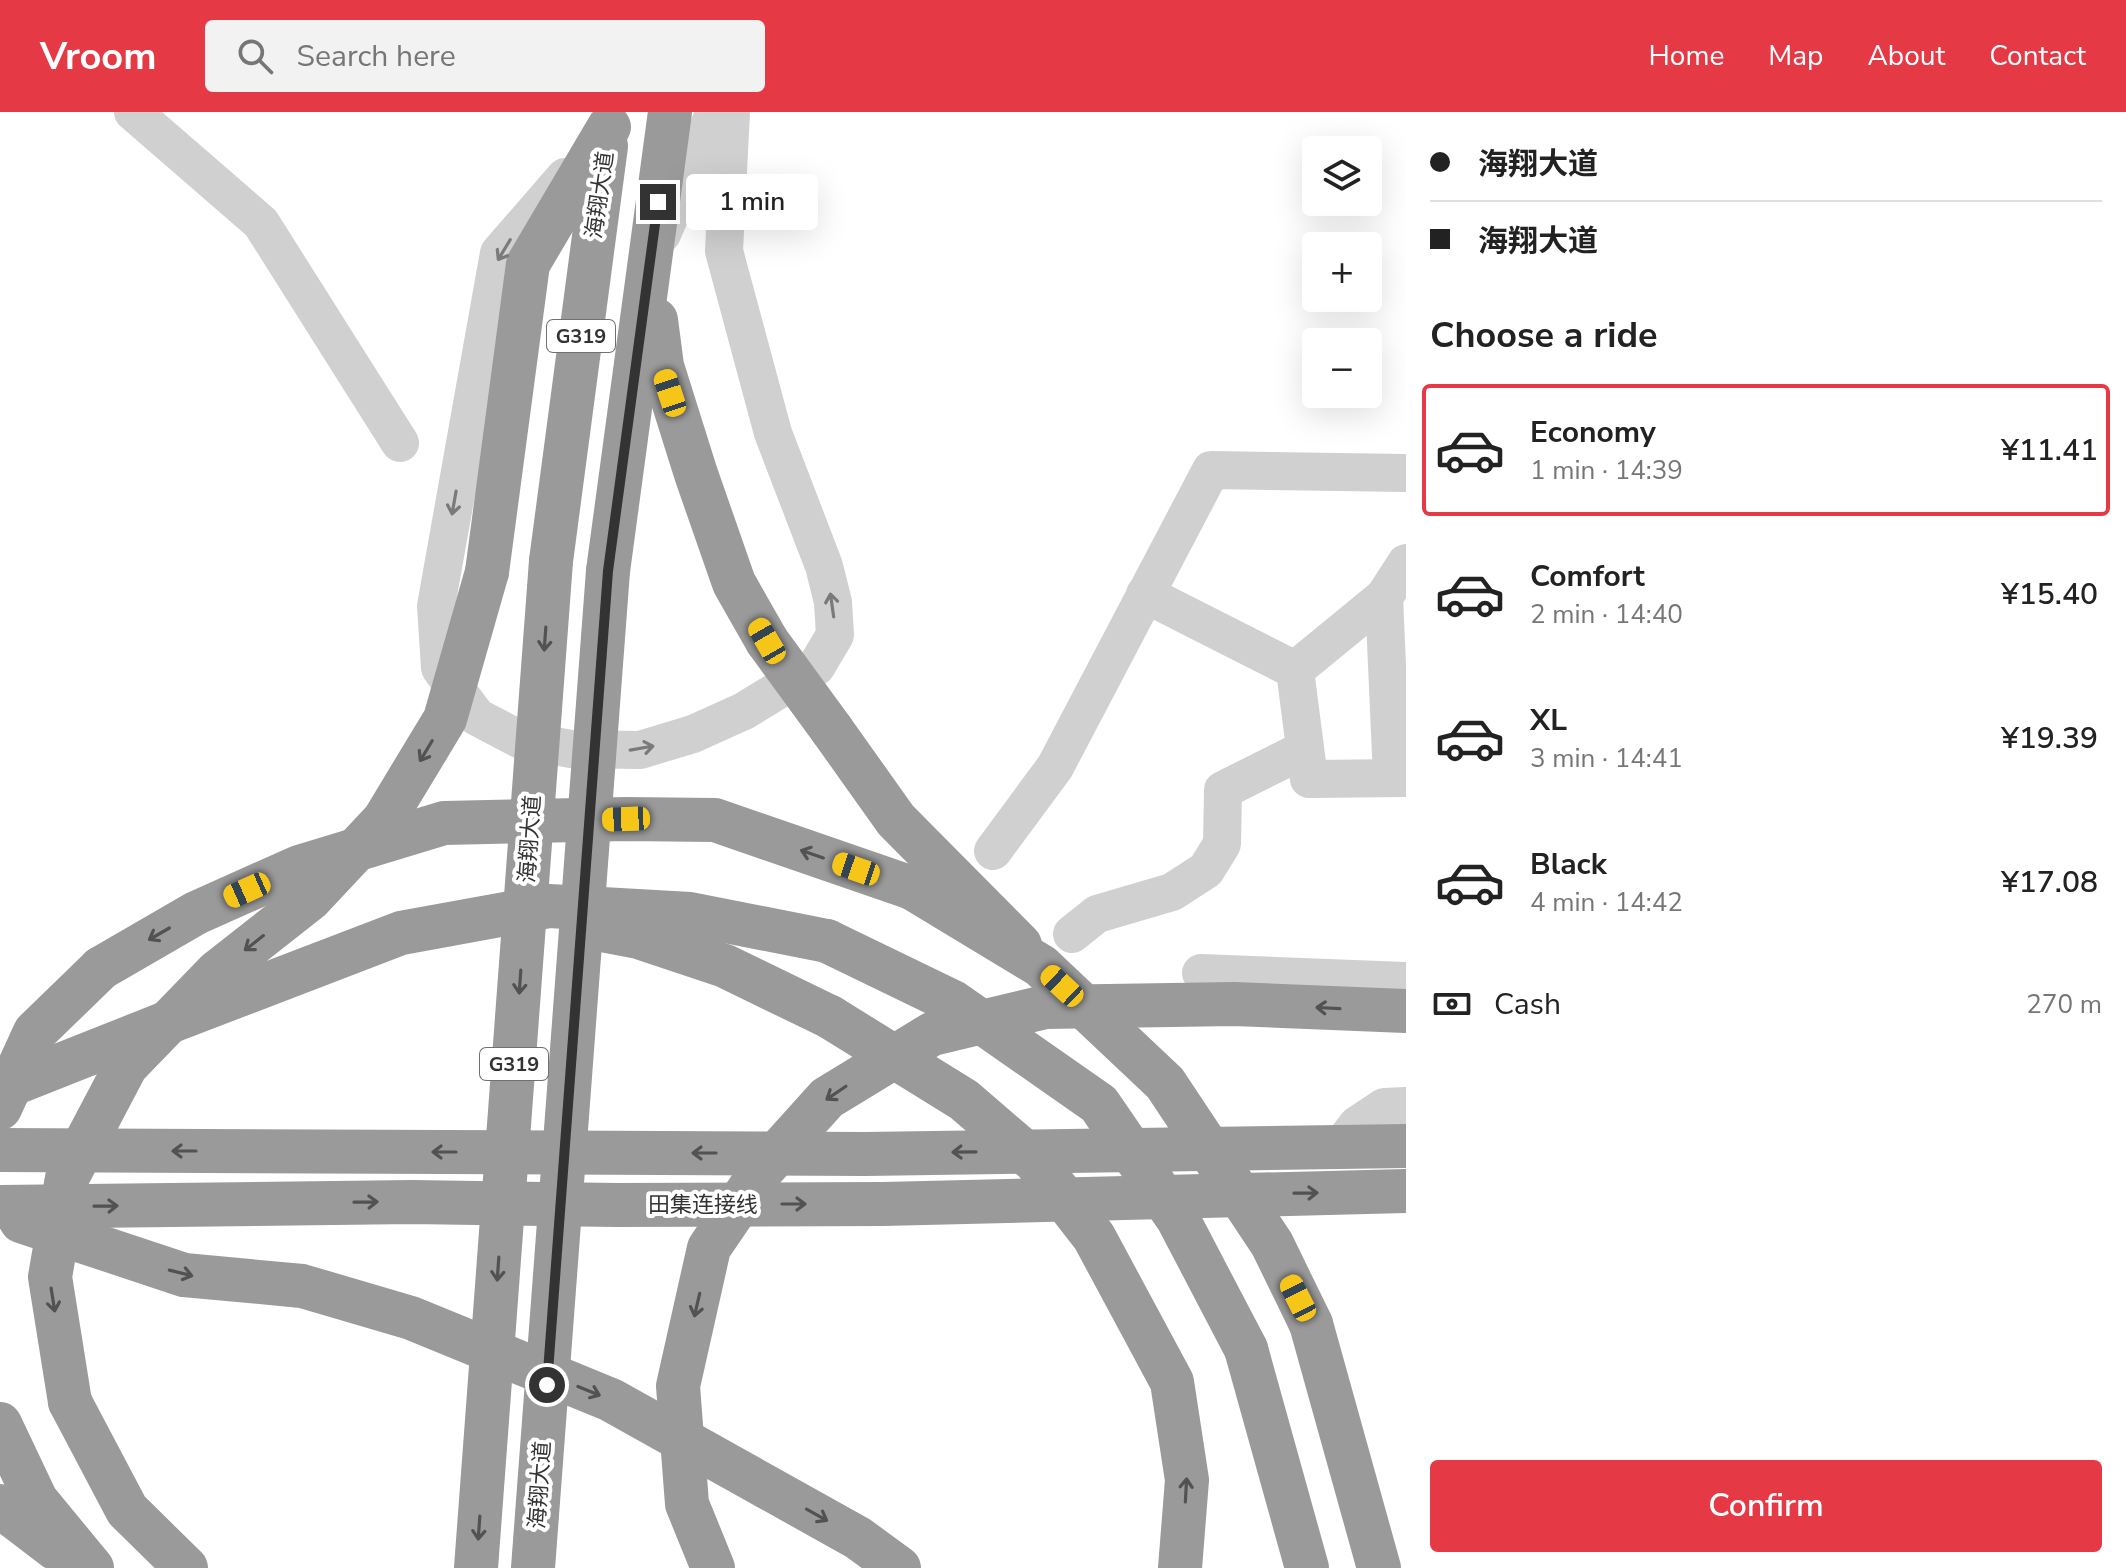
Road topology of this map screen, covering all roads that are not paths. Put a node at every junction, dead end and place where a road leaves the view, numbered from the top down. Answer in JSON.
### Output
{"nodes":[{"id":1,"x":133,"y":112,"type":"edge"},
{"id":2,"x":670,"y":112,"type":"edge"},
{"id":3,"x":715,"y":112,"type":"edge"},
{"id":4,"x":731,"y":112,"type":"edge"},
{"id":5,"x":610,"y":119,"type":"edge"},
{"id":6,"x":650,"y":262,"type":"junction"},
{"id":7,"x":400,"y":443,"type":"dead end"},
{"id":8,"x":1406,"y":473,"type":"edge"},
{"id":9,"x":1406,"y":563,"type":"edge"},
{"id":10,"x":1145,"y":594,"type":"junction"},
{"id":11,"x":1384,"y":597,"type":"junction"},
{"id":12,"x":1295,"y":670,"type":"junction"},
{"id":13,"x":1305,"y":749,"type":"junction"},
{"id":14,"x":1399,"y":778,"type":"edge"},
{"id":15,"x":993,"y":851,"type":"dead end"},
{"id":16,"x":923,"y":873,"type":"junction"},
{"id":17,"x":515,"y":912,"type":"junction"},
{"id":18,"x":1072,"y":934,"type":"dead end"},
{"id":19,"x":1201,"y":973,"type":"dead end"},
{"id":20,"x":1406,"y":981,"type":"edge"},
{"id":21,"x":1406,"y":1011,"type":"edge"},
{"id":22,"x":0,"y":1089,"type":"edge"},
{"id":23,"x":1406,"y":1106,"type":"edge"},
{"id":24,"x":0,"y":1108,"type":"edge"},
{"id":25,"x":1406,"y":1146,"type":"edge"},
{"id":26,"x":1340,"y":1147,"type":"junction"},
{"id":27,"x":0,"y":1150,"type":"edge"},
{"id":28,"x":1406,"y":1191,"type":"edge"},
{"id":29,"x":0,"y":1207,"type":"edge"},
{"id":30,"x":0,"y":1214,"type":"edge"},
{"id":31,"x":0,"y":1424,"type":"edge"},
{"id":32,"x":0,"y":1506,"type":"edge"},
{"id":33,"x":82,"y":1568,"type":"edge"},
{"id":34,"x":92,"y":1568,"type":"edge"},
{"id":35,"x":186,"y":1568,"type":"edge"},
{"id":36,"x":476,"y":1568,"type":"edge"},
{"id":37,"x":533,"y":1568,"type":"edge"},
{"id":38,"x":713,"y":1568,"type":"edge"},
{"id":39,"x":899,"y":1568,"type":"edge"},
{"id":40,"x":1180,"y":1568,"type":"edge"},
{"id":41,"x":1307,"y":1568,"type":"edge"},
{"id":42,"x":1379,"y":1568,"type":"edge"}],
"edges":[{"from":1,"to":7,"type":"street"},
{"from":2,"to":6,"type":"highway","name":"海翔大道","number":"G319"},
{"from":3,"to":6,"type":"street"},
{"from":5,"to":4,"type":"street","one_way":true},
{"from":5,"to":35,"type":"highway","one_way":true,"bridge":true},
{"from":5,"to":36,"type":"highway","name":"海翔大道","number":"G319","one_way":true,"bridge":true},
{"from":6,"to":16,"type":"highway","bridge":true},
{"from":6,"to":37,"type":"highway","name":"海翔大道","number":"G319","bridge":true},
{"from":8,"to":10,"type":"street"},
{"from":9,"to":11,"type":"street"},
{"from":10,"to":12,"type":"street"},
{"from":10,"to":15,"type":"street"},
{"from":11,"to":12,"type":"street"},
{"from":11,"to":14,"type":"street"},
{"from":12,"to":13,"type":"street"},
{"from":13,"to":14,"type":"street"},
{"from":13,"to":18,"type":"street"},
{"from":16,"to":24,"type":"highway","one_way":true,"bridge":true},
{"from":16,"to":42,"type":"highway","bridge":true},
{"from":17,"to":22,"type":"highway"},
{"from":40,"to":17,"type":"highway","one_way":true,"bridge":true},
{"from":17,"to":41,"type":"highway","bridge":true},
{"from":19,"to":20,"type":"street"},
{"from":21,"to":38,"type":"highway","one_way":true,"bridge":true},
{"from":23,"to":26,"type":"street"},
{"from":25,"to":26,"type":"highway"},
{"from":26,"to":27,"type":"highway","one_way":true},
{"from":29,"to":28,"type":"highway","name":"田集连接线","one_way":true},
{"from":30,"to":39,"type":"highway","one_way":true},
{"from":31,"to":34,"type":"highway"},
{"from":32,"to":33,"type":"highway"}]}
